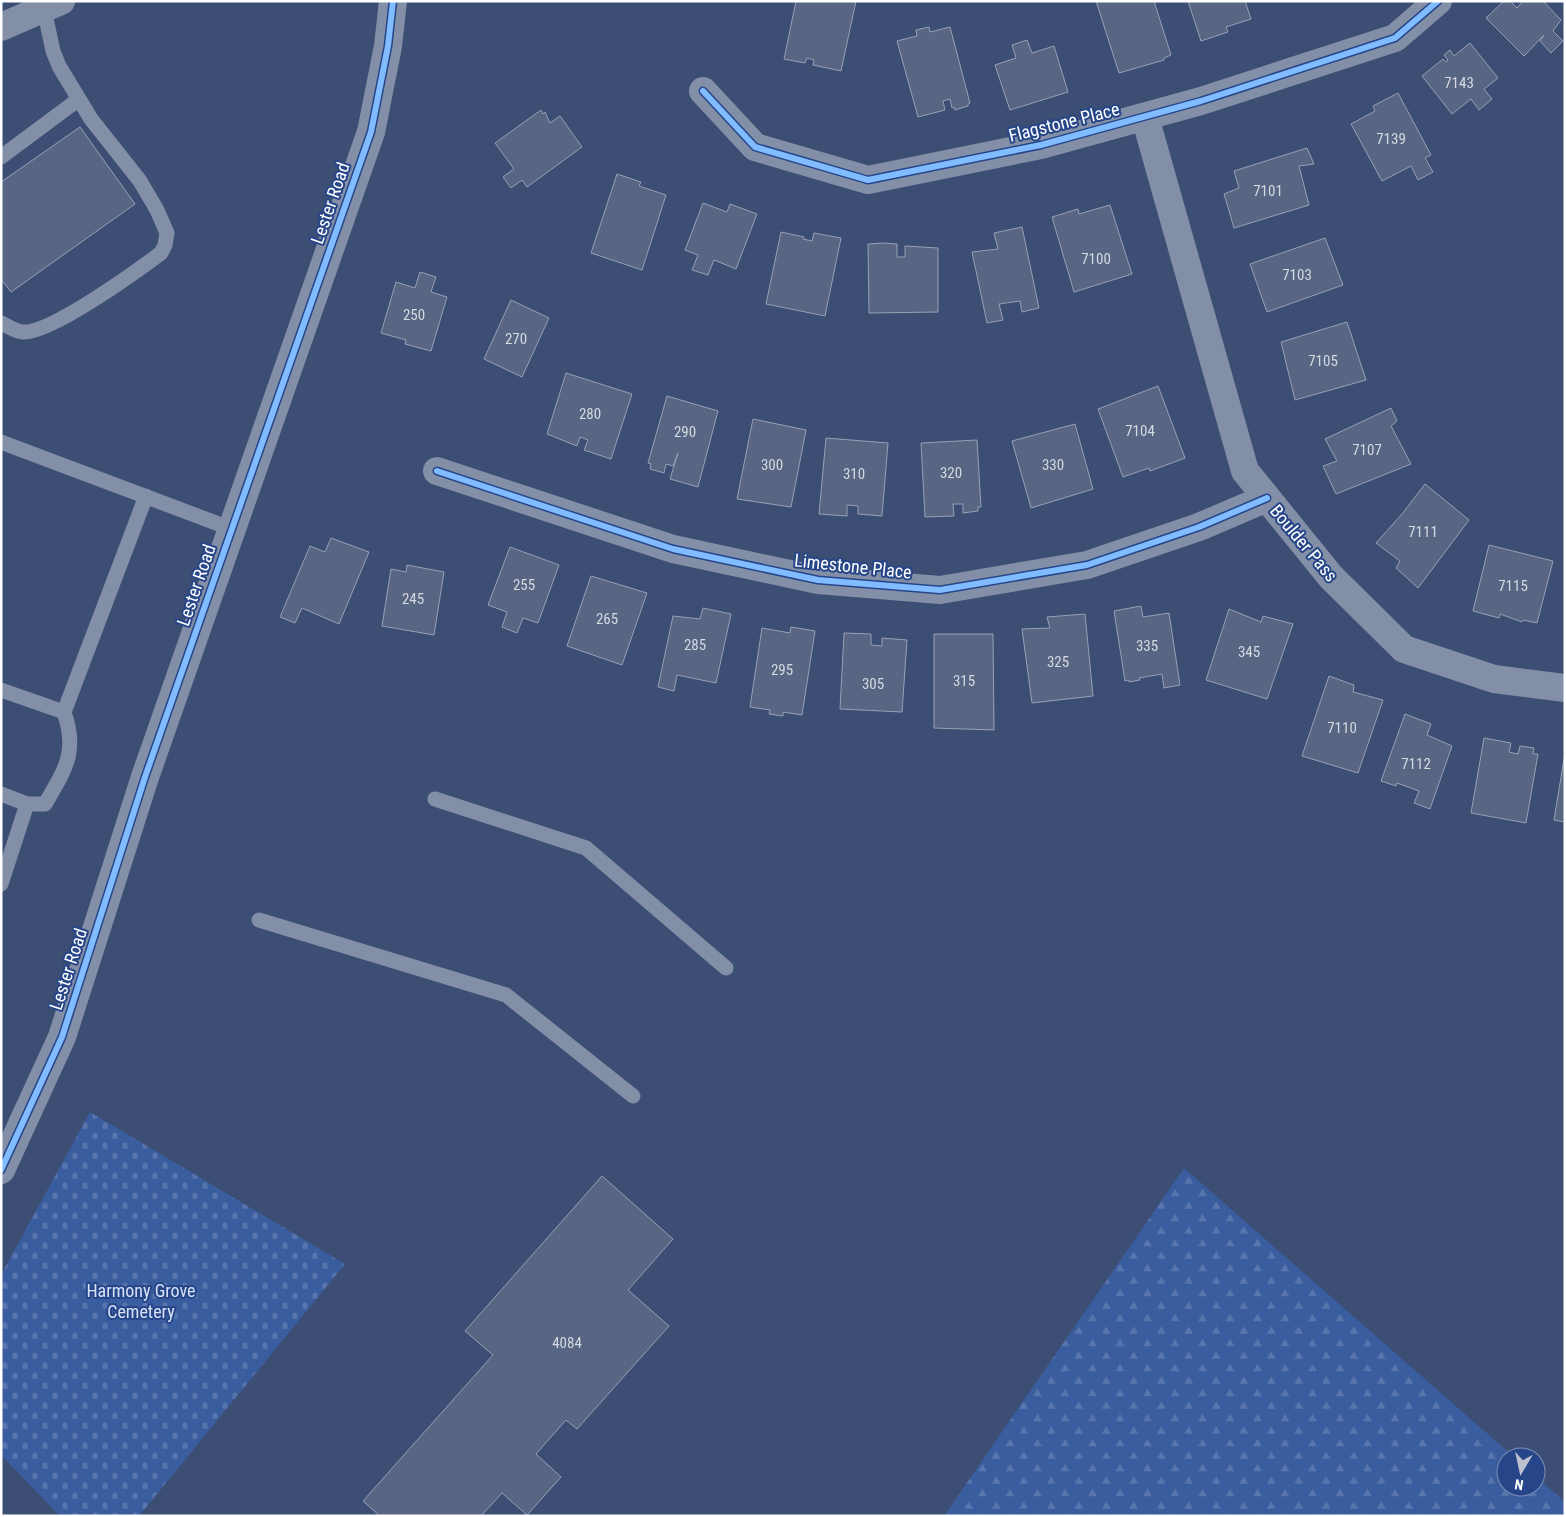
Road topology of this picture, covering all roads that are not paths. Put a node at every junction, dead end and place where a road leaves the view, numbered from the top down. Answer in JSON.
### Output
{"nodes":[{"id":1,"x":393,"y":1,"type":"edge"},
{"id":2,"x":1438,"y":1,"type":"edge"},
{"id":3,"x":44,"y":6,"type":"edge"},
{"id":4,"x":1,"y":27,"type":"edge"},
{"id":5,"x":703,"y":91,"type":"dead end"},
{"id":6,"x":78,"y":99,"type":"junction"},
{"id":7,"x":1145,"y":117,"type":"junction"},
{"id":8,"x":1,"y":157,"type":"edge"},
{"id":9,"x":1,"y":323,"type":"edge"},
{"id":10,"x":1,"y":442,"type":"edge"},
{"id":11,"x":437,"y":471,"type":"dead end"},
{"id":12,"x":146,"y":496,"type":"junction"},
{"id":13,"x":1267,"y":498,"type":"junction"},
{"id":14,"x":232,"y":529,"type":"junction"},
{"id":15,"x":1565,"y":688,"type":"edge"},
{"id":16,"x":1,"y":690,"type":"edge"},
{"id":17,"x":64,"y":712,"type":"junction"},
{"id":18,"x":1,"y":794,"type":"edge"},
{"id":19,"x":435,"y":799,"type":"dead end"},
{"id":20,"x":27,"y":804,"type":"junction"},
{"id":21,"x":1,"y":884,"type":"edge"},
{"id":22,"x":259,"y":920,"type":"dead end"},
{"id":23,"x":726,"y":968,"type":"dead end"},
{"id":24,"x":633,"y":1096,"type":"dead end"},
{"id":25,"x":1,"y":1170,"type":"edge"}],
"edges":[{"from":1,"to":14,"type":"street","name":"Lester Road"},
{"from":2,"to":7,"type":"street","name":"Flagstone Place"},
{"from":3,"to":4,"type":"street"},
{"from":3,"to":6,"type":"lane"},
{"from":5,"to":7,"type":"street","name":"Flagstone Place"},
{"from":6,"to":8,"type":"lane"},
{"from":6,"to":9,"type":"lane"},
{"from":7,"to":13,"type":"street","name":"Boulder Pass"},
{"from":10,"to":12,"type":"lane"},
{"from":11,"to":13,"type":"street","name":"Limestone Place"},
{"from":12,"to":14,"type":"lane"},
{"from":12,"to":17,"type":"lane"},
{"from":13,"to":15,"type":"street","name":"Boulder Pass"},
{"from":14,"to":25,"type":"street","name":"Lester Road"},
{"from":16,"to":17,"type":"lane"},
{"from":17,"to":20,"type":"lane"},
{"from":18,"to":20,"type":"lane"},
{"from":19,"to":23,"type":"lane"},
{"from":20,"to":21,"type":"lane"},
{"from":22,"to":24,"type":"lane"}]}
